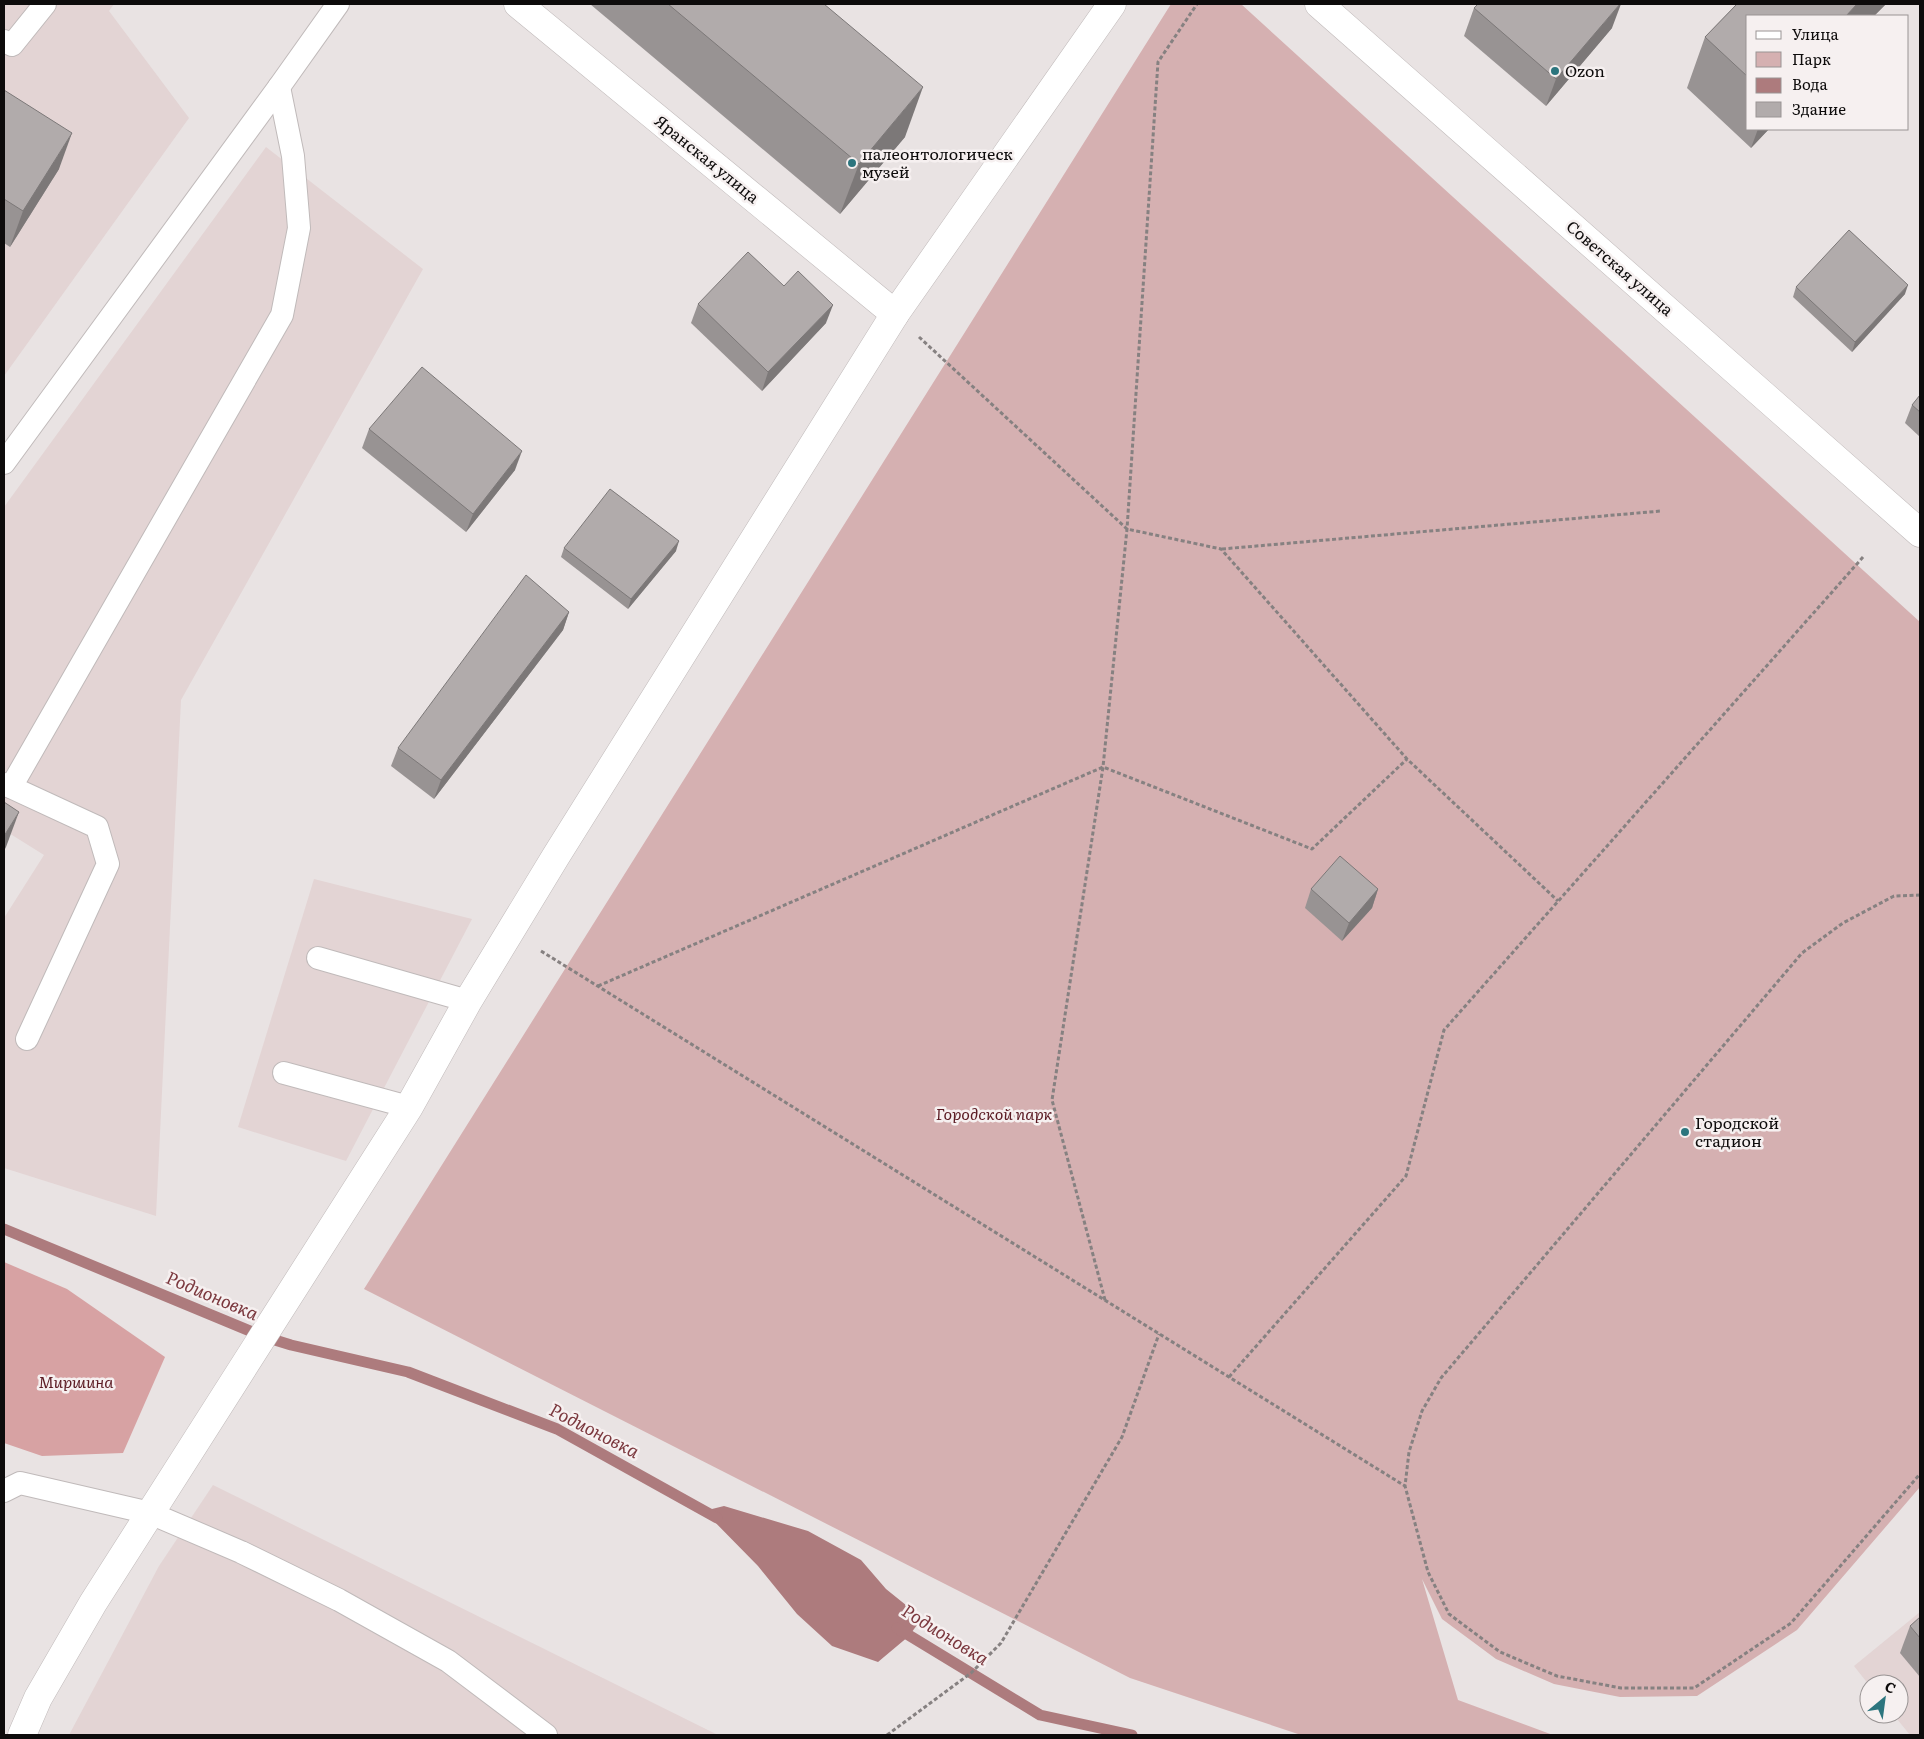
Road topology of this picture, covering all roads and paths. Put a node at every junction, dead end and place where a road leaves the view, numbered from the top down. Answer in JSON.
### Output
{"nodes":[{"id":1,"x":45,"y":4,"type":"edge"},
{"id":2,"x":338,"y":4,"type":"edge"},
{"id":3,"x":518,"y":4,"type":"edge"},
{"id":4,"x":1112,"y":4,"type":"edge"},
{"id":5,"x":1197,"y":4,"type":"edge"},
{"id":6,"x":1319,"y":4,"type":"edge"},
{"id":7,"x":4,"y":41,"type":"edge"},
{"id":8,"x":279,"y":87,"type":"junction"},
{"id":9,"x":895,"y":314,"type":"junction"},
{"id":10,"x":4,"y":463,"type":"edge"},
{"id":11,"x":1661,"y":510,"type":"dead end"},
{"id":12,"x":1126,"y":529,"type":"junction"},
{"id":13,"x":1920,"y":533,"type":"edge"},
{"id":14,"x":1221,"y":549,"type":"junction"},
{"id":15,"x":1864,"y":556,"type":"dead end"},
{"id":16,"x":1407,"y":759,"type":"junction"},
{"id":17,"x":1103,"y":768,"type":"junction"},
{"id":18,"x":7,"y":786,"type":"edge"},
{"id":19,"x":1920,"y":895,"type":"edge"},
{"id":20,"x":1558,"y":901,"type":"junction"},
{"id":21,"x":541,"y":951,"type":"dead end"},
{"id":22,"x":318,"y":958,"type":"dead end"},
{"id":23,"x":597,"y":987,"type":"junction"},
{"id":24,"x":468,"y":1001,"type":"junction"},
{"id":25,"x":27,"y":1039,"type":"dead end"},
{"id":26,"x":284,"y":1073,"type":"dead end"},
{"id":27,"x":409,"y":1107,"type":"junction"},
{"id":28,"x":1105,"y":1300,"type":"junction"},
{"id":29,"x":1159,"y":1334,"type":"junction"},
{"id":30,"x":1228,"y":1377,"type":"junction"},
{"id":31,"x":1920,"y":1474,"type":"edge"},
{"id":32,"x":1405,"y":1486,"type":"junction"},
{"id":33,"x":4,"y":1491,"type":"edge"},
{"id":34,"x":150,"y":1513,"type":"junction"},
{"id":35,"x":22,"y":1735,"type":"edge"},
{"id":36,"x":546,"y":1735,"type":"edge"},
{"id":37,"x":887,"y":1735,"type":"edge"}],
"edges":[{"from":1,"to":7,"type":"lane"},
{"from":2,"to":8,"type":"lane"},
{"from":3,"to":9,"type":"street","name":"Яранская улица"},
{"from":4,"to":9,"type":"street"},
{"from":5,"to":12,"type":"path"},
{"from":6,"to":13,"type":"street","name":"Советская улица"},
{"from":8,"to":10,"type":"lane"},
{"from":8,"to":18,"type":"lane"},
{"from":9,"to":12,"type":"path"},
{"from":9,"to":24,"type":"street"},
{"from":11,"to":14,"type":"path"},
{"from":12,"to":14,"type":"path"},
{"from":12,"to":17,"type":"path"},
{"from":14,"to":16,"type":"path"},
{"from":15,"to":20,"type":"path"},
{"from":16,"to":17,"type":"path"},
{"from":16,"to":20,"type":"path"},
{"from":17,"to":23,"type":"path"},
{"from":17,"to":28,"type":"path"},
{"from":18,"to":25,"type":"lane"},
{"from":19,"to":32,"type":"path"},
{"from":20,"to":30,"type":"path"},
{"from":21,"to":23,"type":"path"},
{"from":22,"to":24,"type":"lane"},
{"from":23,"to":28,"type":"path"},
{"from":24,"to":27,"type":"street"},
{"from":26,"to":27,"type":"lane"},
{"from":27,"to":34,"type":"street"},
{"from":28,"to":29,"type":"path"},
{"from":29,"to":30,"type":"path"},
{"from":29,"to":37,"type":"path"},
{"from":30,"to":32,"type":"path"},
{"from":31,"to":32,"type":"path"},
{"from":33,"to":34,"type":"lane"},
{"from":34,"to":35,"type":"street"},
{"from":34,"to":36,"type":"lane"}]}
